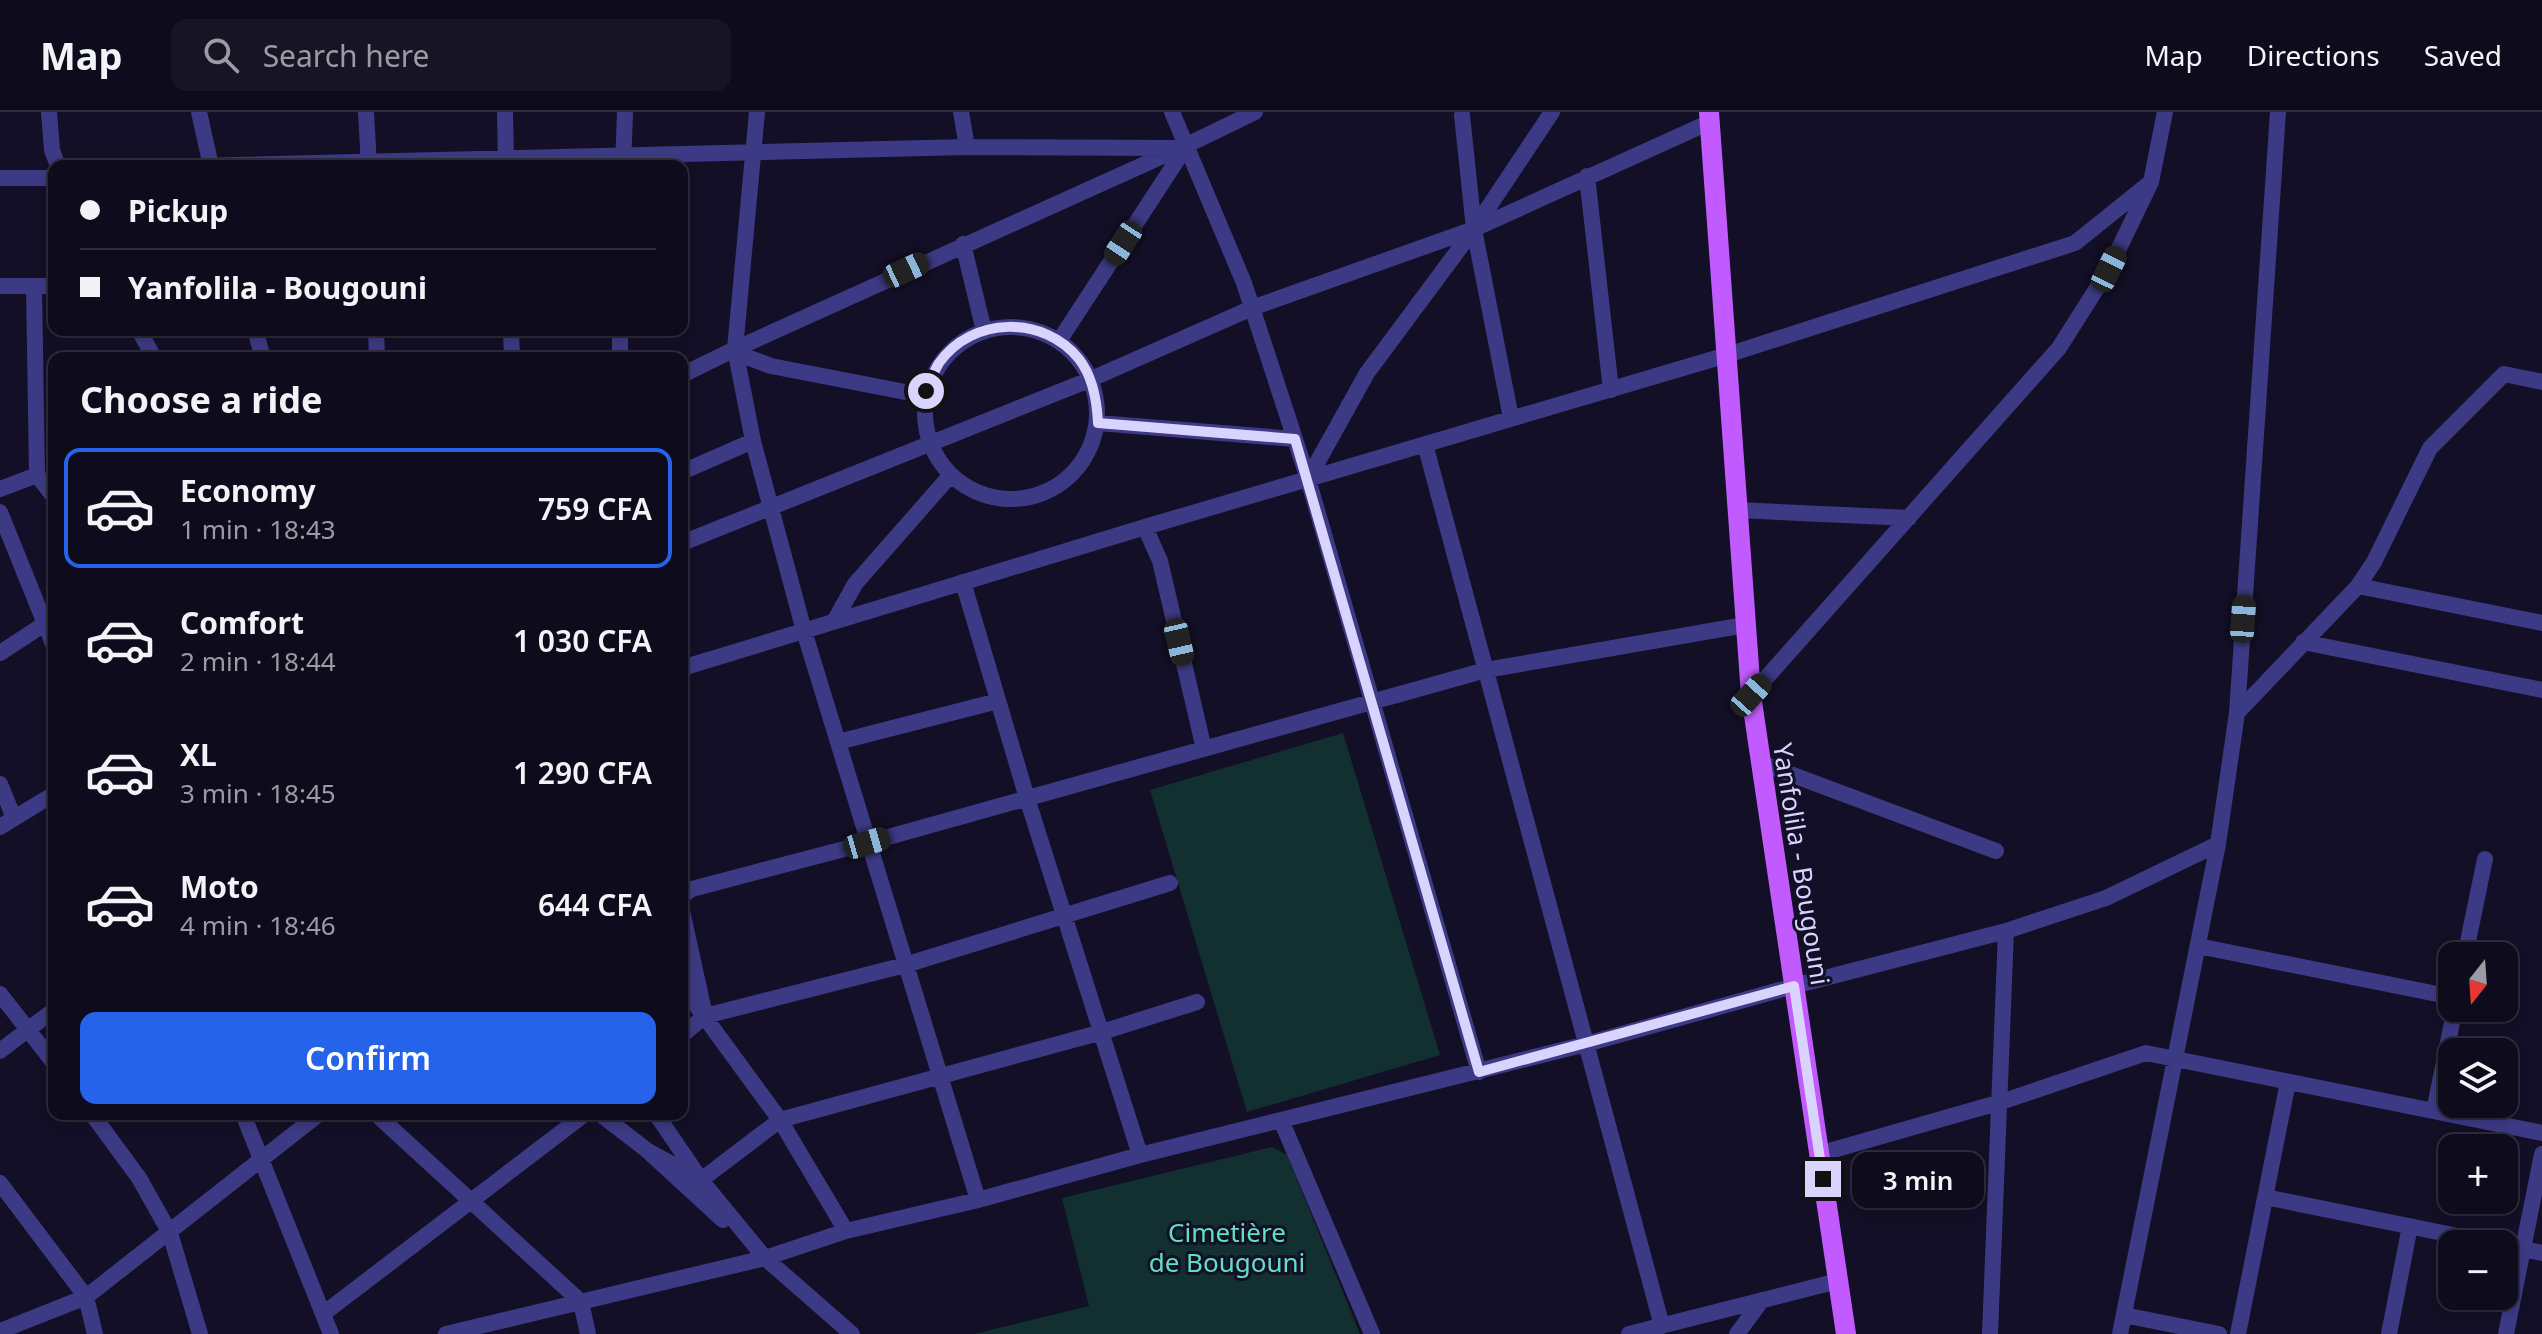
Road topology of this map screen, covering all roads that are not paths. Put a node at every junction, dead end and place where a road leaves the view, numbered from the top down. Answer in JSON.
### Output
{"nodes":[{"id":1,"x":49,"y":112,"type":"edge"},
{"id":2,"x":199,"y":112,"type":"edge"},
{"id":3,"x":366,"y":112,"type":"edge"},
{"id":4,"x":505,"y":112,"type":"edge"},
{"id":5,"x":625,"y":112,"type":"edge"},
{"id":6,"x":757,"y":112,"type":"edge"},
{"id":7,"x":961,"y":112,"type":"edge"},
{"id":8,"x":1172,"y":112,"type":"edge"},
{"id":9,"x":1255,"y":112,"type":"edge"},
{"id":10,"x":1552,"y":112,"type":"edge"},
{"id":11,"x":2165,"y":112,"type":"edge"},
{"id":12,"x":2278,"y":112,"type":"edge"},
{"id":13,"x":1462,"y":115,"type":"dead end"},
{"id":14,"x":1710,"y":117,"type":"edge"},
{"id":15,"x":1182,"y":146,"type":"junction"},
{"id":16,"x":967,"y":147,"type":"junction"},
{"id":17,"x":753,"y":152,"type":"junction"},
{"id":18,"x":56,"y":160,"type":"edge"},
{"id":19,"x":206,"y":160,"type":"edge"},
{"id":20,"x":369,"y":160,"type":"edge"},
{"id":21,"x":506,"y":160,"type":"edge"},
{"id":22,"x":624,"y":160,"type":"edge"},
{"id":23,"x":638,"y":160,"type":"edge"},
{"id":24,"x":1587,"y":176,"type":"junction"},
{"id":25,"x":0,"y":178,"type":"edge"},
{"id":26,"x":48,"y":178,"type":"edge"},
{"id":27,"x":2151,"y":182,"type":"junction"},
{"id":28,"x":1474,"y":229,"type":"junction"},
{"id":29,"x":963,"y":244,"type":"junction"},
{"id":30,"x":0,"y":286,"type":"edge"},
{"id":31,"x":34,"y":286,"type":"junction"},
{"id":32,"x":48,"y":286,"type":"edge"},
{"id":33,"x":1252,"y":308,"type":"junction"},
{"id":34,"x":984,"y":331,"type":"junction"},
{"id":35,"x":1059,"y":341,"type":"junction"},
{"id":36,"x":736,"y":351,"type":"junction"},
{"id":37,"x":1727,"y":355,"type":"junction"},
{"id":38,"x":688,"y":372,"type":"edge"},
{"id":39,"x":1089,"y":380,"type":"junction"},
{"id":40,"x":2542,"y":382,"type":"edge"},
{"id":41,"x":1611,"y":390,"type":"junction"},
{"id":42,"x":926,"y":396,"type":"junction"},
{"id":43,"x":1511,"y":418,"type":"junction"},
{"id":44,"x":1098,"y":423,"type":"junction"},
{"id":45,"x":1295,"y":439,"type":"junction"},
{"id":46,"x":753,"y":441,"type":"junction"},
{"id":47,"x":930,"y":442,"type":"junction"},
{"id":48,"x":1425,"y":444,"type":"junction"},
{"id":49,"x":688,"y":469,"type":"edge"},
{"id":50,"x":37,"y":475,"type":"junction"},
{"id":51,"x":949,"y":477,"type":"junction"},
{"id":52,"x":1308,"y":479,"type":"junction"},
{"id":53,"x":0,"y":489,"type":"edge"},
{"id":54,"x":48,"y":489,"type":"edge"},
{"id":55,"x":771,"y":508,"type":"junction"},
{"id":56,"x":1737,"y":510,"type":"junction"},
{"id":57,"x":0,"y":512,"type":"edge"},
{"id":58,"x":1909,"y":518,"type":"junction"},
{"id":59,"x":1145,"y":527,"type":"junction"},
{"id":60,"x":688,"y":541,"type":"edge"},
{"id":61,"x":963,"y":582,"type":"junction"},
{"id":62,"x":2358,"y":586,"type":"junction"},
{"id":63,"x":48,"y":617,"type":"edge"},
{"id":64,"x":835,"y":620,"type":"junction"},
{"id":65,"x":48,"y":622,"type":"edge"},
{"id":66,"x":2542,"y":623,"type":"edge"},
{"id":67,"x":1745,"y":625,"type":"junction"},
{"id":68,"x":804,"y":631,"type":"junction"},
{"id":69,"x":2303,"y":642,"type":"junction"},
{"id":70,"x":0,"y":653,"type":"edge"},
{"id":71,"x":688,"y":666,"type":"edge"},
{"id":72,"x":1486,"y":670,"type":"junction"},
{"id":73,"x":2542,"y":690,"type":"edge"},
{"id":74,"x":1751,"y":695,"type":"junction"},
{"id":75,"x":998,"y":701,"type":"junction"},
{"id":76,"x":1373,"y":703,"type":"junction"},
{"id":77,"x":2237,"y":713,"type":"junction"},
{"id":78,"x":838,"y":742,"type":"junction"},
{"id":79,"x":1204,"y":749,"type":"junction"},
{"id":80,"x":1761,"y":763,"type":"junction"},
{"id":81,"x":0,"y":784,"type":"edge"},
{"id":82,"x":48,"y":798,"type":"edge"},
{"id":83,"x":1027,"y":798,"type":"junction"},
{"id":84,"x":7,"y":822,"type":"edge"},
{"id":85,"x":867,"y":843,"type":"junction"},
{"id":86,"x":2218,"y":844,"type":"junction"},
{"id":87,"x":1996,"y":851,"type":"dead end"},
{"id":88,"x":2485,"y":859,"type":"dead end"},
{"id":89,"x":1170,"y":883,"type":"dead end"},
{"id":90,"x":688,"y":892,"type":"edge"},
{"id":91,"x":1066,"y":915,"type":"junction"},
{"id":92,"x":2006,"y":931,"type":"junction"},
{"id":93,"x":688,"y":938,"type":"edge"},
{"id":94,"x":2468,"y":942,"type":"edge"},
{"id":95,"x":2198,"y":946,"type":"junction"},
{"id":96,"x":905,"y":965,"type":"junction"},
{"id":97,"x":1794,"y":986,"type":"junction"},
{"id":98,"x":0,"y":994,"type":"edge"},
{"id":99,"x":688,"y":994,"type":"edge"},
{"id":100,"x":2438,"y":994,"type":"edge"},
{"id":101,"x":1197,"y":1002,"type":"dead end"},
{"id":102,"x":48,"y":1015,"type":"edge"},
{"id":103,"x":705,"y":1016,"type":"junction"},
{"id":104,"x":2452,"y":1022,"type":"edge"},
{"id":105,"x":29,"y":1029,"type":"junction"},
{"id":106,"x":688,"y":1030,"type":"edge"},
{"id":107,"x":1102,"y":1032,"type":"junction"},
{"id":108,"x":1586,"y":1044,"type":"junction"},
{"id":109,"x":0,"y":1051,"type":"edge"},
{"id":110,"x":48,"y":1055,"type":"edge"},
{"id":111,"x":2175,"y":1059,"type":"junction"},
{"id":112,"x":1479,"y":1072,"type":"junction"},
{"id":113,"x":940,"y":1075,"type":"junction"},
{"id":114,"x":2288,"y":1082,"type":"junction"},
{"id":115,"x":2001,"y":1102,"type":"junction"},
{"id":116,"x":2434,"y":1111,"type":"junction"},
{"id":117,"x":96,"y":1120,"type":"edge"},
{"id":118,"x":245,"y":1120,"type":"edge"},
{"id":119,"x":312,"y":1120,"type":"edge"},
{"id":120,"x":382,"y":1120,"type":"edge"},
{"id":121,"x":577,"y":1120,"type":"edge"},
{"id":122,"x":608,"y":1120,"type":"edge"},
{"id":123,"x":660,"y":1120,"type":"edge"},
{"id":124,"x":780,"y":1120,"type":"junction"},
{"id":125,"x":1281,"y":1120,"type":"junction"},
{"id":126,"x":2542,"y":1133,"type":"edge"},
{"id":127,"x":648,"y":1151,"type":"junction"},
{"id":128,"x":1819,"y":1154,"type":"junction"},
{"id":129,"x":2542,"y":1154,"type":"edge"},
{"id":130,"x":1140,"y":1155,"type":"junction"},
{"id":131,"x":262,"y":1161,"type":"junction"},
{"id":132,"x":701,"y":1180,"type":"junction"},
{"id":133,"x":0,"y":1183,"type":"edge"},
{"id":134,"x":2265,"y":1197,"type":"junction"},
{"id":135,"x":978,"y":1200,"type":"junction"},
{"id":136,"x":471,"y":1202,"type":"junction"},
{"id":137,"x":2410,"y":1226,"type":"junction"},
{"id":138,"x":846,"y":1231,"type":"junction"},
{"id":139,"x":2438,"y":1232,"type":"edge"},
{"id":140,"x":170,"y":1233,"type":"junction"},
{"id":141,"x":2518,"y":1248,"type":"edge"},
{"id":142,"x":2523,"y":1249,"type":"junction"},
{"id":143,"x":2542,"y":1253,"type":"edge"},
{"id":144,"x":765,"y":1258,"type":"junction"},
{"id":145,"x":1838,"y":1281,"type":"junction"},
{"id":146,"x":86,"y":1297,"type":"junction"},
{"id":147,"x":1762,"y":1300,"type":"junction"},
{"id":148,"x":581,"y":1302,"type":"junction"},
{"id":149,"x":323,"y":1314,"type":"junction"},
{"id":150,"x":2124,"y":1315,"type":"junction"},
{"id":151,"x":1662,"y":1326,"type":"junction"},
{"id":152,"x":0,"y":1331,"type":"edge"},
{"id":153,"x":95,"y":1334,"type":"edge"},
{"id":154,"x":200,"y":1334,"type":"edge"},
{"id":155,"x":331,"y":1334,"type":"edge"},
{"id":156,"x":446,"y":1334,"type":"edge"},
{"id":157,"x":588,"y":1334,"type":"edge"},
{"id":158,"x":852,"y":1334,"type":"edge"},
{"id":159,"x":1372,"y":1334,"type":"edge"},
{"id":160,"x":1629,"y":1334,"type":"edge"},
{"id":161,"x":1737,"y":1334,"type":"edge"},
{"id":162,"x":1846,"y":1334,"type":"edge"},
{"id":163,"x":1990,"y":1334,"type":"edge"},
{"id":164,"x":2120,"y":1334,"type":"edge"},
{"id":165,"x":2219,"y":1334,"type":"edge"},
{"id":166,"x":2238,"y":1334,"type":"edge"},
{"id":167,"x":2389,"y":1334,"type":"edge"},
{"id":168,"x":2506,"y":1334,"type":"edge"}],
"edges":[{"from":1,"to":18,"type":"street"},
{"from":2,"to":19,"type":"street"},
{"from":3,"to":20,"type":"street"},
{"from":4,"to":21,"type":"street"},
{"from":5,"to":22,"type":"street"},
{"from":6,"to":17,"type":"street"},
{"from":7,"to":16,"type":"street"},
{"from":8,"to":15,"type":"street"},
{"from":9,"to":15,"type":"street"},
{"from":10,"to":28,"type":"street"},
{"from":11,"to":27,"type":"street"},
{"from":12,"to":77,"type":"street"},
{"from":13,"to":28,"type":"street"},
{"from":14,"to":24,"type":"street"},
{"from":14,"to":37,"type":"main road","name":"Yanfolila - Bougouni"},
{"from":15,"to":16,"type":"street"},
{"from":15,"to":29,"type":"street"},
{"from":15,"to":33,"type":"street"},
{"from":15,"to":35,"type":"street"},
{"from":16,"to":17,"type":"street"},
{"from":17,"to":23,"type":"street"},
{"from":17,"to":36,"type":"street"},
{"from":24,"to":28,"type":"street"},
{"from":24,"to":41,"type":"street"},
{"from":25,"to":26,"type":"street"},
{"from":27,"to":37,"type":"street"},
{"from":27,"to":58,"type":"street"},
{"from":28,"to":33,"type":"street"},
{"from":28,"to":43,"type":"street"},
{"from":28,"to":52,"type":"street"},
{"from":29,"to":34,"type":"street"},
{"from":29,"to":36,"type":"street"},
{"from":30,"to":31,"type":"street"},
{"from":31,"to":32,"type":"street"},
{"from":31,"to":50,"type":"street"},
{"from":33,"to":39,"type":"street"},
{"from":33,"to":45,"type":"street"},
{"from":34,"to":35,"type":"street"},
{"from":34,"to":42,"type":"street"},
{"from":35,"to":39,"type":"street"},
{"from":36,"to":38,"type":"street"},
{"from":36,"to":42,"type":"street"},
{"from":36,"to":46,"type":"street"},
{"from":37,"to":41,"type":"street"},
{"from":37,"to":56,"type":"main road","name":"Yanfolila - Bougouni"},
{"from":39,"to":44,"type":"street"},
{"from":39,"to":47,"type":"street"},
{"from":40,"to":62,"type":"street"},
{"from":41,"to":43,"type":"street"},
{"from":42,"to":47,"type":"street"},
{"from":43,"to":48,"type":"street"},
{"from":44,"to":45,"type":"street"},
{"from":44,"to":51,"type":"street"},
{"from":45,"to":52,"type":"street"},
{"from":46,"to":49,"type":"street"},
{"from":46,"to":55,"type":"street"},
{"from":47,"to":51,"type":"street"},
{"from":47,"to":55,"type":"street"},
{"from":48,"to":52,"type":"street"},
{"from":48,"to":72,"type":"street"},
{"from":50,"to":53,"type":"street"},
{"from":50,"to":54,"type":"street"},
{"from":51,"to":64,"type":"street"},
{"from":52,"to":59,"type":"street"},
{"from":52,"to":76,"type":"street"},
{"from":55,"to":60,"type":"street"},
{"from":55,"to":68,"type":"street"},
{"from":56,"to":58,"type":"street"},
{"from":56,"to":67,"type":"main road","name":"Yanfolila - Bougouni"},
{"from":57,"to":63,"type":"street"},
{"from":58,"to":74,"type":"street"},
{"from":59,"to":61,"type":"street"},
{"from":59,"to":79,"type":"street"},
{"from":61,"to":64,"type":"street"},
{"from":61,"to":75,"type":"street"},
{"from":62,"to":66,"type":"street"},
{"from":62,"to":69,"type":"street"},
{"from":64,"to":68,"type":"street"},
{"from":65,"to":70,"type":"street"},
{"from":67,"to":72,"type":"street"},
{"from":67,"to":74,"type":"main road","name":"Yanfolila - Bougouni"},
{"from":68,"to":71,"type":"street"},
{"from":68,"to":78,"type":"street"},
{"from":69,"to":73,"type":"street"},
{"from":69,"to":77,"type":"street"},
{"from":72,"to":76,"type":"street"},
{"from":72,"to":108,"type":"street"},
{"from":74,"to":80,"type":"main road","name":"Yanfolila - Bougouni"},
{"from":75,"to":78,"type":"street"},
{"from":75,"to":83,"type":"street"},
{"from":76,"to":79,"type":"street"},
{"from":76,"to":112,"type":"street"},
{"from":77,"to":86,"type":"street"},
{"from":78,"to":85,"type":"street"},
{"from":79,"to":83,"type":"street"},
{"from":80,"to":87,"type":"street"},
{"from":80,"to":97,"type":"main road","name":"Yanfolila - Bougouni"},
{"from":81,"to":84,"type":"street"},
{"from":82,"to":84,"type":"street"},
{"from":83,"to":85,"type":"street"},
{"from":83,"to":91,"type":"street"},
{"from":85,"to":90,"type":"street"},
{"from":85,"to":96,"type":"street"},
{"from":86,"to":92,"type":"street"},
{"from":86,"to":95,"type":"street"},
{"from":88,"to":94,"type":"street"},
{"from":89,"to":91,"type":"street"},
{"from":91,"to":96,"type":"street"},
{"from":91,"to":107,"type":"street"},
{"from":92,"to":97,"type":"street"},
{"from":92,"to":115,"type":"street"},
{"from":93,"to":103,"type":"street"},
{"from":95,"to":100,"type":"street"},
{"from":95,"to":111,"type":"street"},
{"from":96,"to":103,"type":"street"},
{"from":96,"to":113,"type":"street"},
{"from":97,"to":108,"type":"street"},
{"from":97,"to":128,"type":"main road","name":"Yanfolila - Bougouni"},
{"from":98,"to":105,"type":"street"},
{"from":99,"to":103,"type":"street"},
{"from":101,"to":107,"type":"street"},
{"from":102,"to":105,"type":"street"},
{"from":103,"to":106,"type":"street"},
{"from":103,"to":124,"type":"street"},
{"from":104,"to":116,"type":"street"},
{"from":105,"to":109,"type":"street"},
{"from":105,"to":110,"type":"street"},
{"from":107,"to":113,"type":"street"},
{"from":107,"to":130,"type":"street"},
{"from":108,"to":112,"type":"street"},
{"from":108,"to":151,"type":"street"},
{"from":111,"to":114,"type":"street"},
{"from":111,"to":115,"type":"street"},
{"from":111,"to":150,"type":"street"},
{"from":112,"to":125,"type":"street"},
{"from":113,"to":124,"type":"street"},
{"from":113,"to":135,"type":"street"},
{"from":114,"to":116,"type":"street"},
{"from":114,"to":134,"type":"street"},
{"from":115,"to":128,"type":"street"},
{"from":115,"to":163,"type":"street"},
{"from":116,"to":126,"type":"street"},
{"from":117,"to":140,"type":"street"},
{"from":118,"to":131,"type":"street"},
{"from":119,"to":131,"type":"street"},
{"from":120,"to":136,"type":"street"},
{"from":121,"to":136,"type":"street"},
{"from":122,"to":127,"type":"street"},
{"from":123,"to":132,"type":"street"},
{"from":124,"to":132,"type":"street"},
{"from":124,"to":138,"type":"street"},
{"from":125,"to":130,"type":"street"},
{"from":125,"to":159,"type":"street"},
{"from":127,"to":132,"type":"street"},
{"from":127,"to":144,"type":"street"},
{"from":128,"to":145,"type":"main road","name":"Yanfolila - Bougouni"},
{"from":129,"to":142,"type":"street"},
{"from":130,"to":135,"type":"street"},
{"from":131,"to":140,"type":"street"},
{"from":131,"to":149,"type":"street"},
{"from":132,"to":144,"type":"street"},
{"from":133,"to":146,"type":"street"},
{"from":134,"to":137,"type":"street"},
{"from":134,"to":166,"type":"street"},
{"from":135,"to":138,"type":"street"},
{"from":136,"to":148,"type":"street"},
{"from":136,"to":149,"type":"street"},
{"from":137,"to":139,"type":"street"},
{"from":137,"to":167,"type":"street"},
{"from":138,"to":144,"type":"street"},
{"from":140,"to":146,"type":"street"},
{"from":140,"to":154,"type":"street"},
{"from":141,"to":142,"type":"street"},
{"from":142,"to":143,"type":"street"},
{"from":142,"to":168,"type":"street"},
{"from":144,"to":148,"type":"street"},
{"from":144,"to":158,"type":"street"},
{"from":145,"to":147,"type":"street"},
{"from":145,"to":162,"type":"main road","name":"Yanfolila - Bougouni"},
{"from":146,"to":152,"type":"street"},
{"from":146,"to":153,"type":"street"},
{"from":147,"to":151,"type":"street"},
{"from":147,"to":161,"type":"street"},
{"from":148,"to":156,"type":"street"},
{"from":148,"to":157,"type":"street"},
{"from":149,"to":155,"type":"street"},
{"from":150,"to":164,"type":"street"},
{"from":150,"to":165,"type":"street"},
{"from":151,"to":160,"type":"street"}]}
